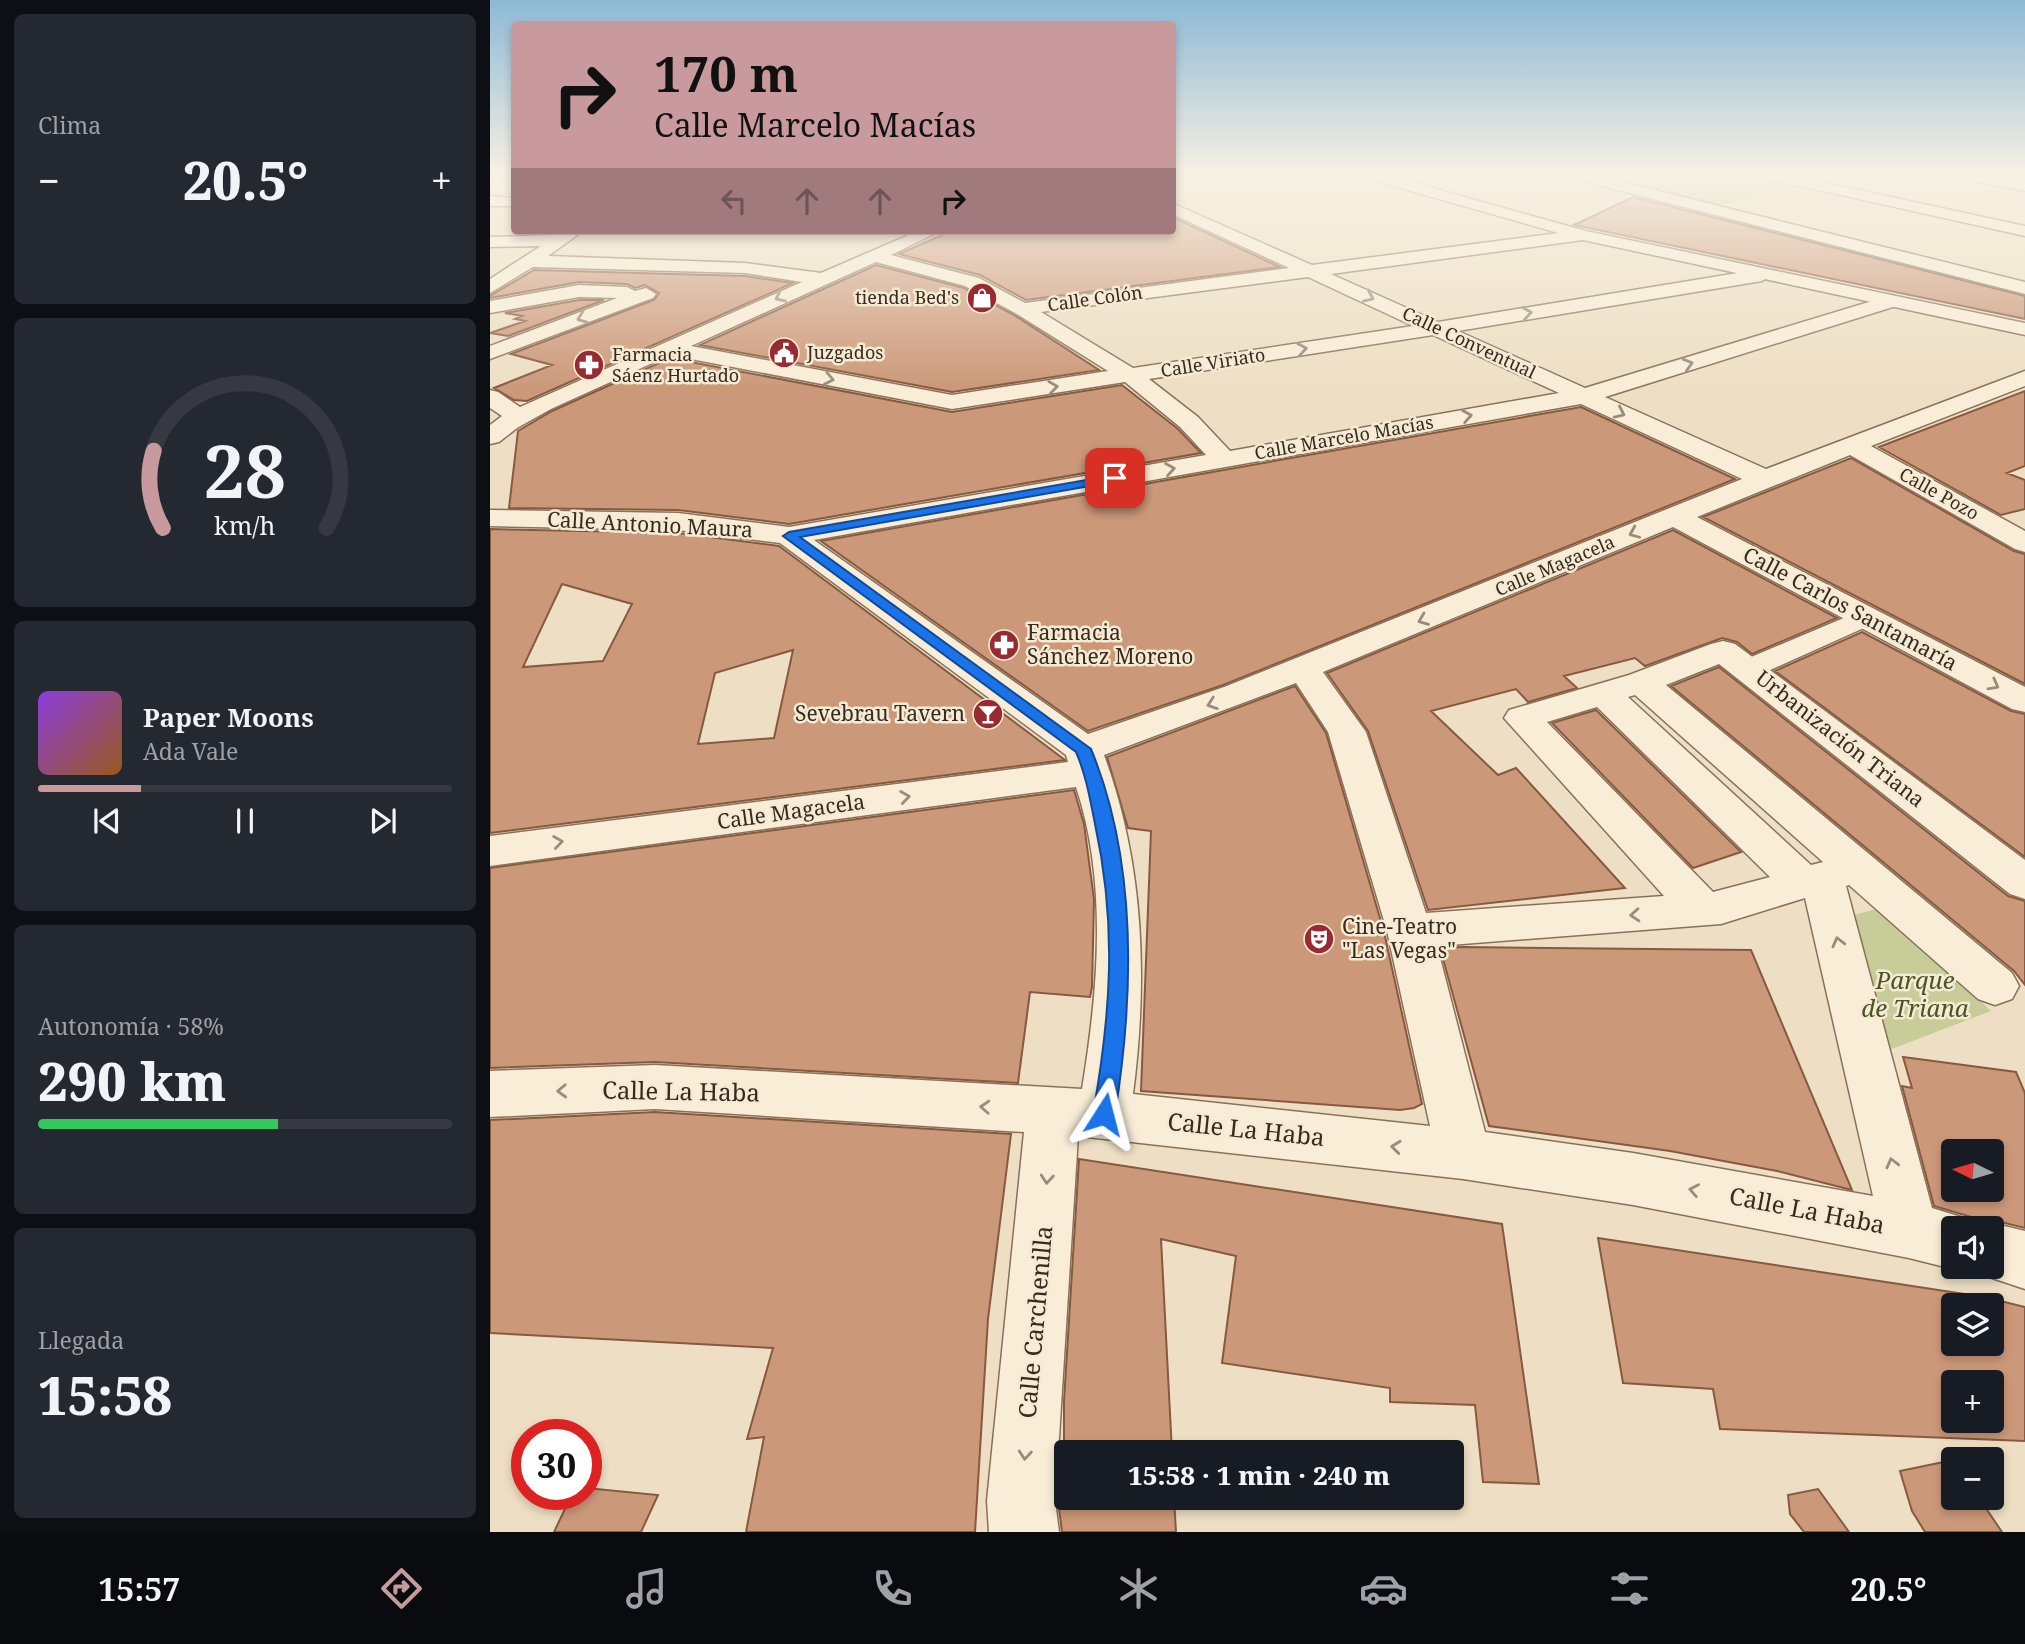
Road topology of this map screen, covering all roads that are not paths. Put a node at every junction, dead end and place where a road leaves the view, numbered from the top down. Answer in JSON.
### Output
{"nodes":[{"id":1,"x":553,"y":244,"type":"edge"},
{"id":2,"x":900,"y":244,"type":"edge"},
{"id":3,"x":1252,"y":244,"type":"edge"},
{"id":4,"x":1471,"y":244,"type":"edge"},
{"id":5,"x":1651,"y":244,"type":"edge"},
{"id":6,"x":1852,"y":244,"type":"edge"},
{"id":7,"x":873,"y":256,"type":"junction"},
{"id":8,"x":527,"y":261,"type":"junction"},
{"id":9,"x":1310,"y":271,"type":"junction"},
{"id":10,"x":510,"y":272,"type":"junction"},
{"id":11,"x":490,"y":274,"type":"edge"},
{"id":12,"x":1762,"y":275,"type":"junction"},
{"id":13,"x":821,"y":279,"type":"junction"},
{"id":14,"x":490,"y":287,"type":"edge"},
{"id":15,"x":2025,"y":288,"type":"edge"},
{"id":16,"x":1889,"y":302,"type":"junction"},
{"id":17,"x":490,"y":307,"type":"edge"},
{"id":18,"x":2025,"y":308,"type":"edge"},
{"id":19,"x":1022,"y":309,"type":"junction"},
{"id":20,"x":1437,"y":328,"type":"junction"},
{"id":21,"x":2020,"y":328,"type":"edge"},
{"id":22,"x":666,"y":348,"type":"junction"},
{"id":23,"x":490,"y":352,"type":"edge"},
{"id":24,"x":1131,"y":376,"type":"junction"},
{"id":25,"x":2025,"y":378,"type":"edge"},
{"id":26,"x":1584,"y":396,"type":"junction"},
{"id":27,"x":491,"y":399,"type":"edge"},
{"id":28,"x":543,"y":404,"type":"junction"},
{"id":29,"x":514,"y":414,"type":"junction"},
{"id":30,"x":490,"y":428,"type":"edge"},
{"id":31,"x":1852,"y":446,"type":"junction"},
{"id":32,"x":1224,"y":459,"type":"junction"},
{"id":33,"x":1765,"y":479,"type":"junction"},
{"id":34,"x":1674,"y":516,"type":"junction"},
{"id":35,"x":490,"y":518,"type":"edge"},
{"id":36,"x":789,"y":536,"type":"junction"},
{"id":37,"x":2025,"y":543,"type":"edge"},
{"id":38,"x":1865,"y":617,"type":"junction"},
{"id":39,"x":1748,"y":668,"type":"junction"},
{"id":40,"x":1303,"y":669,"type":"junction"},
{"id":41,"x":1641,"y":682,"type":"junction"},
{"id":42,"x":1602,"y":692,"type":"junction"},
{"id":43,"x":2025,"y":701,"type":"edge"},
{"id":44,"x":1088,"y":761,"type":"junction"},
{"id":45,"x":490,"y":851,"type":"edge"},
{"id":46,"x":1827,"y":875,"type":"junction"},
{"id":47,"x":2025,"y":883,"type":"edge"},
{"id":48,"x":1703,"y":910,"type":"junction"},
{"id":49,"x":1410,"y":931,"type":"junction"},
{"id":50,"x":1995,"y":986,"type":"dead end"},
{"id":51,"x":490,"y":1094,"type":"edge"},
{"id":52,"x":1078,"y":1113,"type":"junction"},
{"id":53,"x":1463,"y":1154,"type":"junction"},
{"id":54,"x":1931,"y":1235,"type":"edge"},
{"id":55,"x":2004,"y":1254,"type":"edge"},
{"id":56,"x":2025,"y":1260,"type":"edge"},
{"id":57,"x":1024,"y":1532,"type":"edge"}],
"edges":[{"from":1,"to":8,"type":"street"},
{"from":2,"to":7,"type":"street"},
{"from":3,"to":9,"type":"street","name":"Calle Conventual"},
{"from":4,"to":9,"type":"street","name":"Calle Colón"},
{"from":5,"to":12,"type":"street"},
{"from":6,"to":15,"type":"street"},
{"from":7,"to":13,"type":"street"},
{"from":7,"to":19,"type":"street"},
{"from":8,"to":10,"type":"street"},
{"from":8,"to":13,"type":"street"},
{"from":9,"to":19,"type":"street","name":"Calle Colón"},
{"from":9,"to":20,"type":"street","name":"Calle Conventual","one_way":true},
{"from":10,"to":11,"type":"street"},
{"from":10,"to":14,"type":"street"},
{"from":12,"to":16,"type":"street"},
{"from":20,"to":12,"type":"street","name":"Calle Viriato","one_way":true},
{"from":13,"to":22,"type":"street","one_way":true},
{"from":16,"to":21,"type":"street"},
{"from":26,"to":16,"type":"street","name":"Calle Marcelo Macías","one_way":true},
{"from":17,"to":23,"type":"street","one_way":true},
{"from":18,"to":21,"type":"street"},
{"from":19,"to":24,"type":"street"},
{"from":24,"to":20,"type":"street","name":"Calle Viriato","one_way":true},
{"from":20,"to":26,"type":"street","name":"Calle Conventual"},
{"from":22,"to":24,"type":"street","name":"Calle Viriato","one_way":true},
{"from":22,"to":28,"type":"street"},
{"from":24,"to":32,"type":"street"},
{"from":25,"to":31,"type":"street","name":"Calle Magacela"},
{"from":32,"to":26,"type":"street","name":"Calle Marcelo Macías","one_way":true},
{"from":26,"to":33,"type":"street","name":"Calle Conventual","one_way":true},
{"from":27,"to":29,"type":"street"},
{"from":28,"to":29,"type":"street"},
{"from":28,"to":30,"type":"street"},
{"from":29,"to":30,"type":"street"},
{"from":31,"to":33,"type":"street","name":"Calle Magacela"},
{"from":31,"to":37,"type":"street","name":"Calle Pozo"},
{"from":36,"to":32,"type":"street","name":"Calle Marcelo Macías","one_way":true},
{"from":33,"to":34,"type":"street","name":"Calle Magacela"},
{"from":34,"to":38,"type":"street","name":"Calle Carlos Santamaría"},
{"from":34,"to":40,"type":"street","name":"Calle Magacela","one_way":true},
{"from":35,"to":36,"type":"street","name":"Calle Antonio Maura"},
{"from":36,"to":44,"type":"street","name":"Calle Antonio Maura"},
{"from":38,"to":39,"type":"street"},
{"from":38,"to":43,"type":"street","name":"Calle Carlos Santamaría","one_way":true},
{"from":39,"to":41,"type":"street","name":"Urbanización Triana"},
{"from":39,"to":47,"type":"street","name":"Urbanización Triana"},
{"from":40,"to":44,"type":"street","name":"Calle Magacela","one_way":true},
{"from":40,"to":49,"type":"street"},
{"from":41,"to":42,"type":"street","name":"Urbanización Triana"},
{"from":41,"to":46,"type":"street"},
{"from":42,"to":46,"type":"street"},
{"from":42,"to":48,"type":"street","name":"Urbanización Triana"},
{"from":45,"to":44,"type":"street","name":"Calle Magacela","one_way":true},
{"from":44,"to":52,"type":"street"},
{"from":46,"to":48,"type":"street"},
{"from":46,"to":50,"type":"street"},
{"from":54,"to":46,"type":"street","one_way":true},
{"from":48,"to":49,"type":"street","one_way":true},
{"from":49,"to":53,"type":"street"},
{"from":52,"to":51,"type":"street","name":"Calle La Haba","one_way":true},
{"from":53,"to":52,"type":"street","name":"Calle La Haba","one_way":true},
{"from":52,"to":57,"type":"street","name":"Calle Carchenilla","one_way":true},
{"from":54,"to":53,"type":"street","name":"Calle La Haba","one_way":true},
{"from":55,"to":56,"type":"street"}]}
